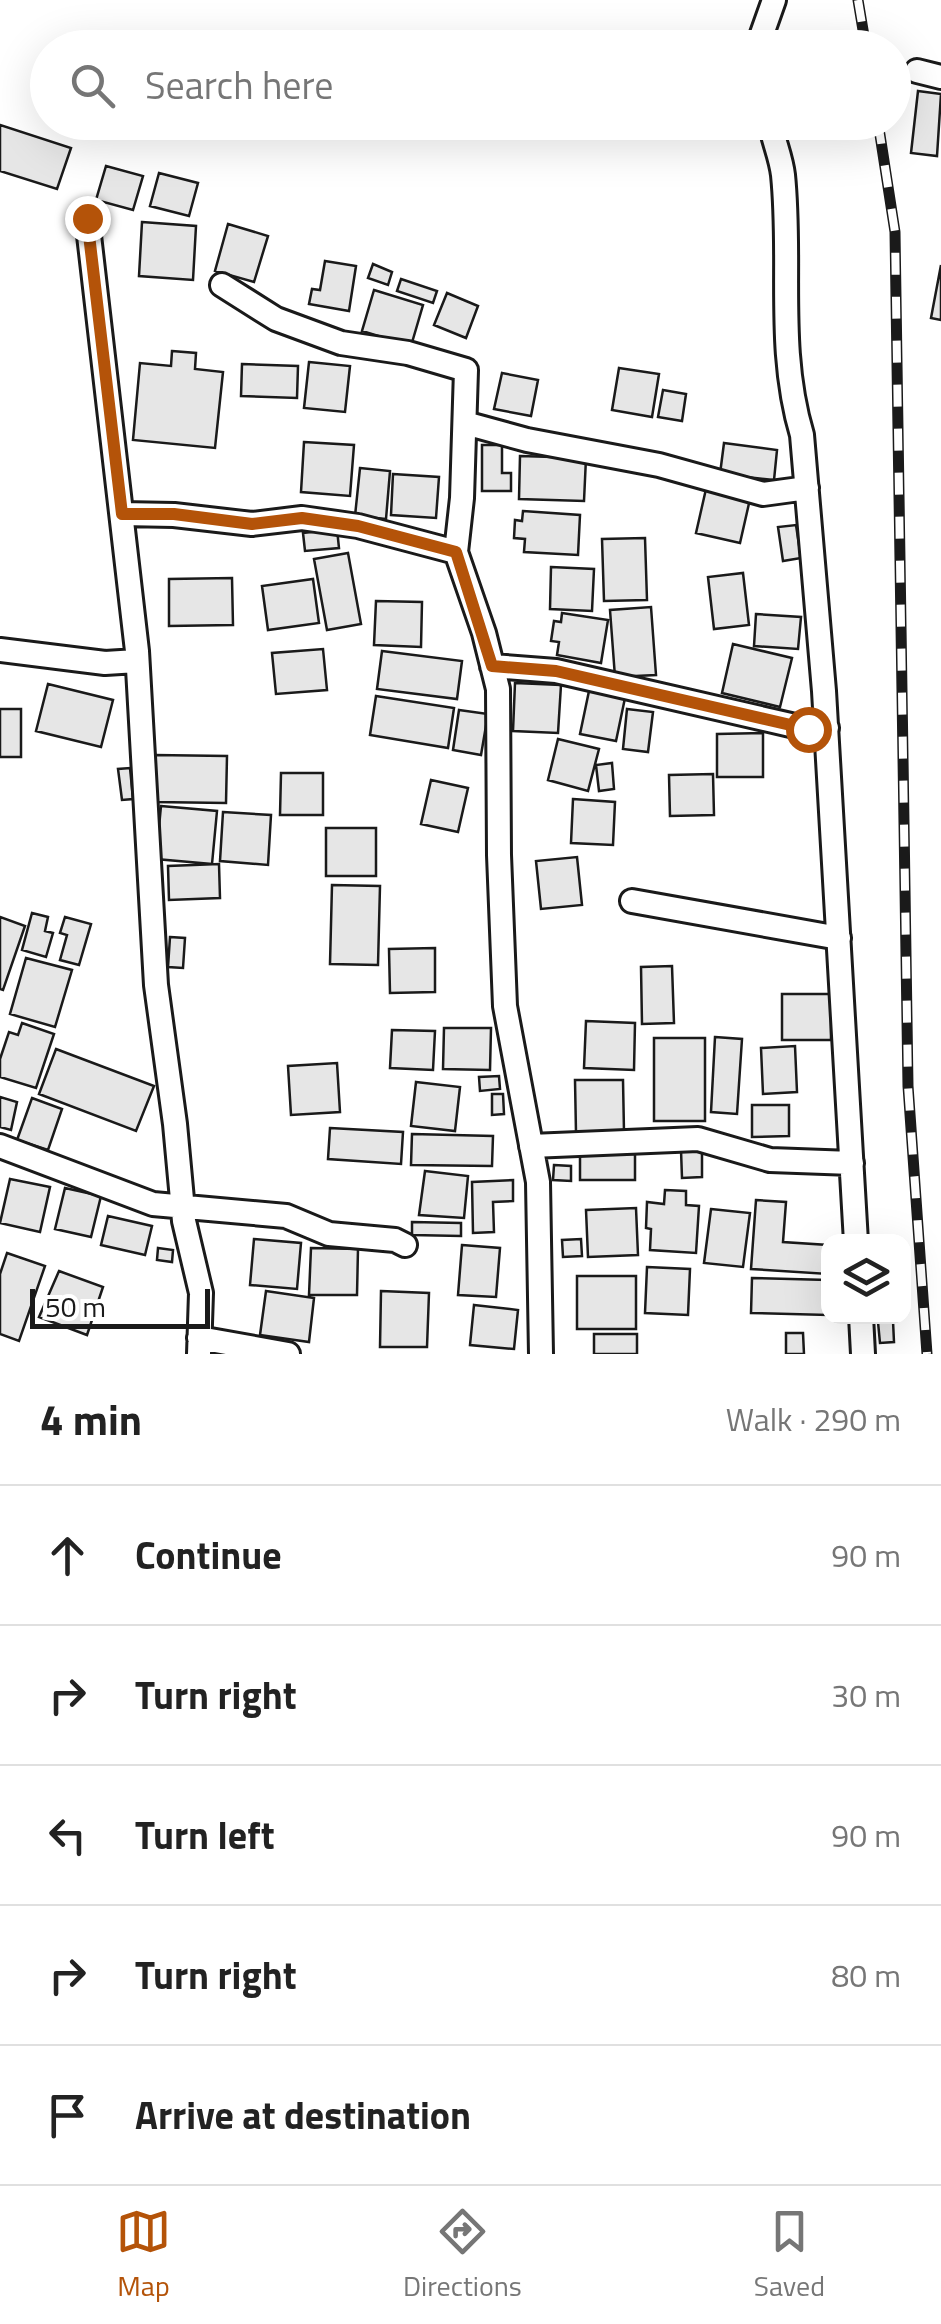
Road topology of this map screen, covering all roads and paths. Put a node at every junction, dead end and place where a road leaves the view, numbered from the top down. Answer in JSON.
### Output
{"nodes":[{"id":1,"x":774,"y":0,"type":"edge"},
{"id":2,"x":763,"y":30,"type":"edge"},
{"id":3,"x":917,"y":71,"type":"dead end"},
{"id":4,"x":941,"y":77,"type":"edge"},
{"id":5,"x":775,"y":140,"type":"edge"},
{"id":6,"x":87,"y":218,"type":"dead end"},
{"id":7,"x":222,"y":285,"type":"dead end"},
{"id":8,"x":465,"y":423,"type":"junction"},
{"id":9,"x":807,"y":488,"type":"junction"},
{"id":10,"x":122,"y":514,"type":"junction"},
{"id":11,"x":456,"y":552,"type":"junction"},
{"id":12,"x":0,"y":650,"type":"edge"},
{"id":13,"x":137,"y":660,"type":"junction"},
{"id":14,"x":492,"y":666,"type":"junction"},
{"id":15,"x":827,"y":728,"type":"junction"},
{"id":16,"x":632,"y":901,"type":"dead end"},
{"id":17,"x":839,"y":938,"type":"junction"},
{"id":18,"x":0,"y":1146,"type":"edge"},
{"id":19,"x":532,"y":1146,"type":"junction"},
{"id":20,"x":852,"y":1163,"type":"junction"},
{"id":21,"x":182,"y":1206,"type":"junction"},
{"id":22,"x":856,"y":1234,"type":"edge"},
{"id":23,"x":405,"y":1245,"type":"dead end"},
{"id":24,"x":861,"y":1324,"type":"edge"},
{"id":25,"x":199,"y":1346,"type":"edge"},
{"id":26,"x":288,"y":1354,"type":"edge"},
{"id":27,"x":542,"y":1354,"type":"edge"},
{"id":28,"x":863,"y":1354,"type":"edge"}],
"edges":[{"from":1,"to":2,"type":"street"},
{"from":3,"to":4,"type":"street"},
{"from":5,"to":9,"type":"street"},
{"from":6,"to":10,"type":"street"},
{"from":7,"to":8,"type":"street"},
{"from":8,"to":9,"type":"street"},
{"from":8,"to":11,"type":"street"},
{"from":9,"to":15,"type":"street"},
{"from":10,"to":11,"type":"street"},
{"from":10,"to":13,"type":"street"},
{"from":11,"to":14,"type":"street"},
{"from":12,"to":13,"type":"street"},
{"from":13,"to":21,"type":"street"},
{"from":14,"to":15,"type":"street"},
{"from":14,"to":19,"type":"street"},
{"from":15,"to":17,"type":"street"},
{"from":16,"to":17,"type":"street"},
{"from":17,"to":20,"type":"street"},
{"from":18,"to":21,"type":"street"},
{"from":19,"to":20,"type":"street"},
{"from":19,"to":27,"type":"street"},
{"from":20,"to":22,"type":"street"},
{"from":21,"to":23,"type":"street"},
{"from":21,"to":25,"type":"street"},
{"from":24,"to":28,"type":"street"},
{"from":25,"to":26,"type":"street"}]}
